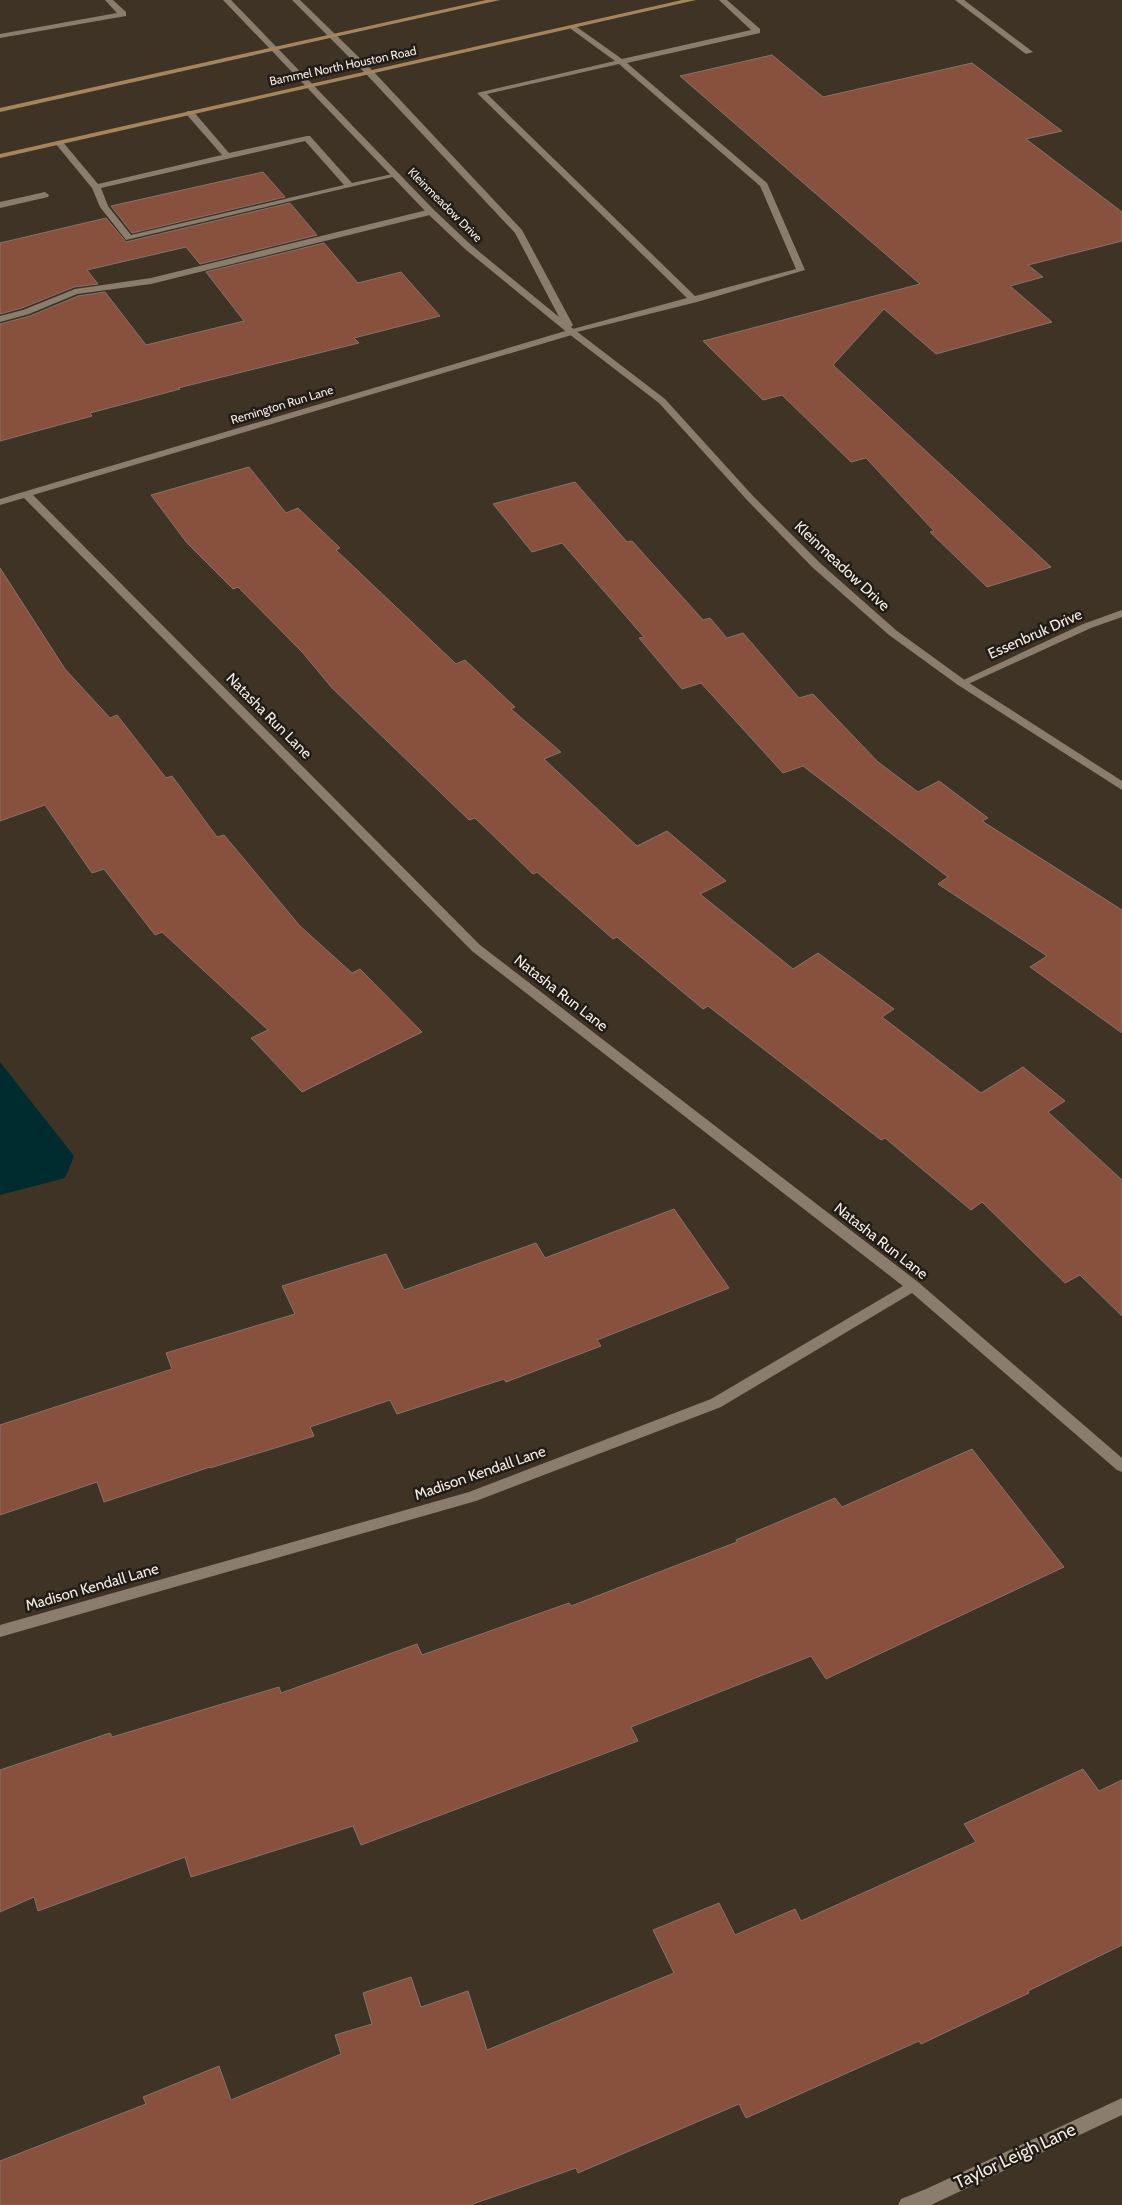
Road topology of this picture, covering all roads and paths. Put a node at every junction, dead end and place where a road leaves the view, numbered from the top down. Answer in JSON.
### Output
{"nodes":[{"id":1,"x":109,"y":0,"type":"edge"},
{"id":2,"x":227,"y":0,"type":"edge"},
{"id":3,"x":296,"y":0,"type":"edge"},
{"id":4,"x":496,"y":0,"type":"edge"},
{"id":5,"x":692,"y":0,"type":"edge"},
{"id":6,"x":723,"y":0,"type":"edge"},
{"id":7,"x":959,"y":0,"type":"edge"},
{"id":8,"x":574,"y":27,"type":"junction"},
{"id":9,"x":0,"y":36,"type":"edge"},
{"id":10,"x":332,"y":36,"type":"junction"},
{"id":11,"x":275,"y":48,"type":"junction"},
{"id":12,"x":1030,"y":52,"type":"dead end"},
{"id":13,"x":620,"y":60,"type":"junction"},
{"id":14,"x":370,"y":73,"type":"junction"},
{"id":15,"x":310,"y":85,"type":"junction"},
{"id":16,"x":0,"y":110,"type":"edge"},
{"id":17,"x":190,"y":113,"type":"junction"},
{"id":18,"x":59,"y":143,"type":"junction"},
{"id":19,"x":0,"y":156,"type":"edge"},
{"id":20,"x":227,"y":156,"type":"junction"},
{"id":21,"x":397,"y":174,"type":"junction"},
{"id":22,"x":350,"y":186,"type":"junction"},
{"id":23,"x":96,"y":188,"type":"junction"},
{"id":24,"x":45,"y":195,"type":"dead end"},
{"id":25,"x":0,"y":205,"type":"edge"},
{"id":26,"x":431,"y":212,"type":"junction"},
{"id":27,"x":694,"y":300,"type":"junction"},
{"id":28,"x":0,"y":319,"type":"edge"},
{"id":29,"x":572,"y":332,"type":"junction"},
{"id":30,"x":26,"y":494,"type":"junction"},
{"id":31,"x":0,"y":502,"type":"edge"},
{"id":32,"x":1122,"y":613,"type":"edge"},
{"id":33,"x":962,"y":683,"type":"junction"},
{"id":34,"x":1122,"y":786,"type":"edge"},
{"id":35,"x":913,"y":1286,"type":"junction"},
{"id":36,"x":1122,"y":1466,"type":"edge"},
{"id":37,"x":0,"y":1631,"type":"edge"},
{"id":38,"x":1122,"y":2106,"type":"edge"},
{"id":39,"x":907,"y":2205,"type":"edge"}],
"edges":[{"from":1,"to":9,"type":"street"},
{"from":2,"to":11,"type":"street","name":"Kleinmeadow Drive"},
{"from":3,"to":10,"type":"street","name":"Kleinmeadow Drive"},
{"from":4,"to":10,"type":"main road"},
{"from":5,"to":8,"type":"main road","name":"Bammel North Houston Road"},
{"from":6,"to":13,"type":"street"},
{"from":7,"to":12,"type":"street"},
{"from":8,"to":13,"type":"street"},
{"from":8,"to":14,"type":"main road","name":"Bammel North Houston Road"},
{"from":10,"to":11,"type":"main road"},
{"from":10,"to":14,"type":"street","name":"Kleinmeadow Drive"},
{"from":11,"to":15,"type":"street","name":"Kleinmeadow Drive"},
{"from":11,"to":16,"type":"main road"},
{"from":13,"to":27,"type":"street","name":"Remington Run Lane"},
{"from":13,"to":27,"type":"street"},
{"from":14,"to":15,"type":"main road","name":"Bammel North Houston Road"},
{"from":14,"to":29,"type":"street","name":"Kleinmeadow Drive"},
{"from":15,"to":17,"type":"main road","name":"Bammel North Houston Road"},
{"from":15,"to":21,"type":"street","name":"Kleinmeadow Drive"},
{"from":17,"to":18,"type":"main road","name":"Bammel North Houston Road"},
{"from":17,"to":20,"type":"street"},
{"from":18,"to":19,"type":"main road","name":"Bammel North Houston Road"},
{"from":18,"to":23,"type":"street"},
{"from":20,"to":22,"type":"street"},
{"from":20,"to":23,"type":"street"},
{"from":21,"to":22,"type":"street"},
{"from":21,"to":26,"type":"street","name":"Kleinmeadow Drive"},
{"from":22,"to":23,"type":"street"},
{"from":24,"to":25,"type":"street"},
{"from":26,"to":28,"type":"street"},
{"from":26,"to":29,"type":"street","name":"Kleinmeadow Drive"},
{"from":27,"to":29,"type":"street","name":"Remington Run Lane"},
{"from":29,"to":30,"type":"street","name":"Remington Run Lane"},
{"from":29,"to":33,"type":"street","name":"Kleinmeadow Drive"},
{"from":30,"to":31,"type":"street","name":"Remington Run Lane"},
{"from":30,"to":35,"type":"street","name":"Natasha Run Lane"},
{"from":32,"to":33,"type":"street","name":"Essenbruk Drive"},
{"from":33,"to":34,"type":"street","name":"Kleinmeadow Drive"},
{"from":35,"to":36,"type":"street","name":"Natasha Run Lane"},
{"from":35,"to":37,"type":"street","name":"Madison Kendall Lane"},
{"from":38,"to":39,"type":"street","name":"Taylor Leigh Lane"}]}
